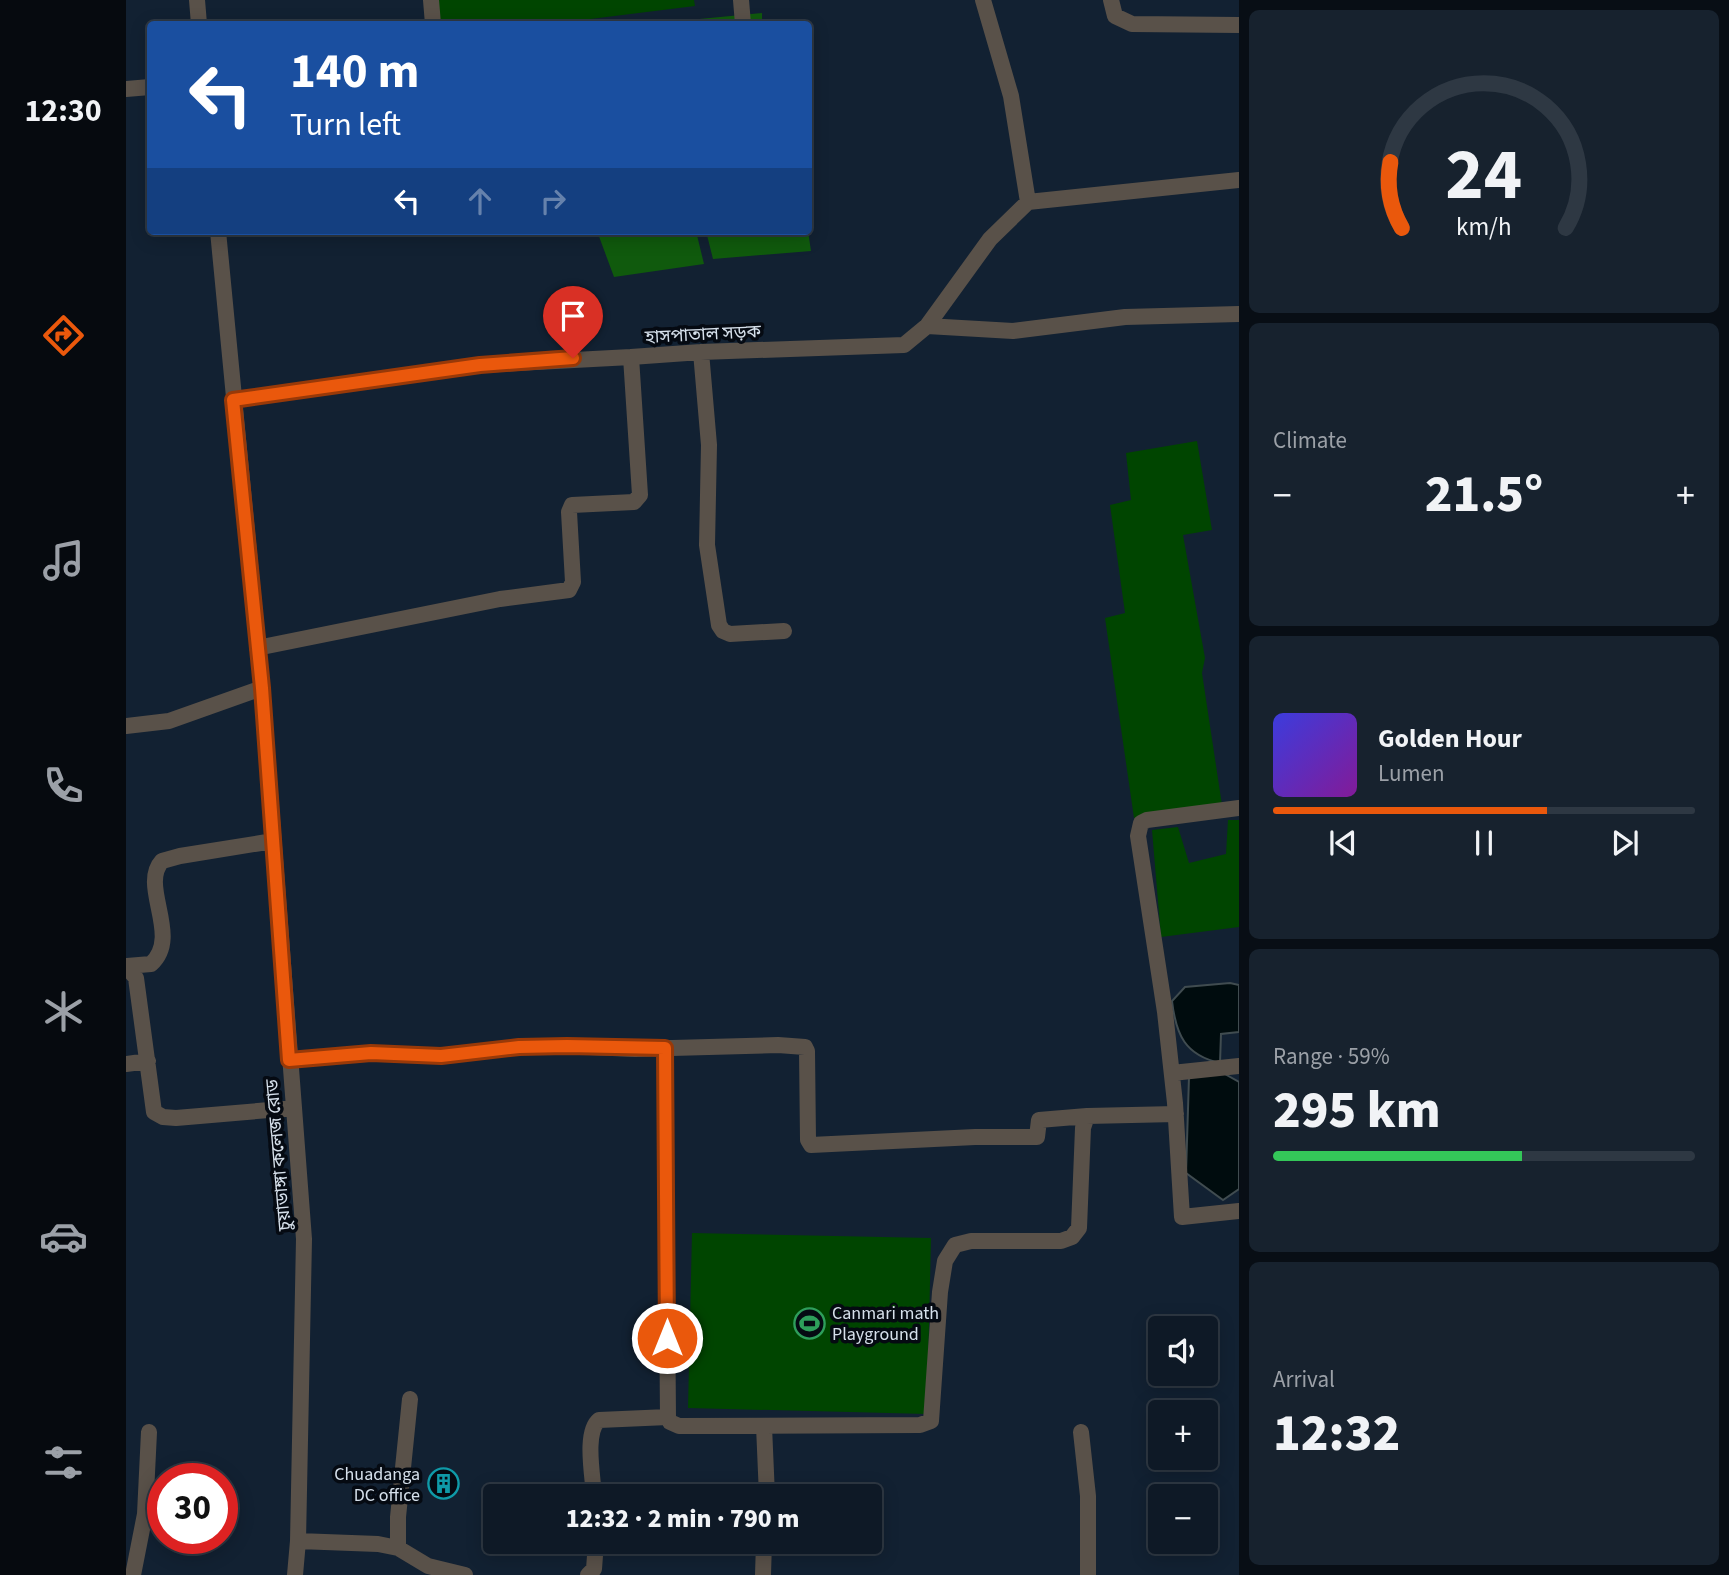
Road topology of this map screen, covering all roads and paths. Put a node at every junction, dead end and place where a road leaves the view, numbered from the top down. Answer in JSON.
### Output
{"nodes":[{"id":1,"x":197,"y":0,"type":"edge"},
{"id":2,"x":431,"y":0,"type":"edge"},
{"id":3,"x":741,"y":0,"type":"edge"},
{"id":4,"x":983,"y":0,"type":"edge"},
{"id":5,"x":1111,"y":0,"type":"edge"},
{"id":6,"x":199,"y":21,"type":"edge"},
{"id":7,"x":433,"y":21,"type":"edge"},
{"id":8,"x":743,"y":21,"type":"edge"},
{"id":9,"x":1239,"y":25,"type":"edge"},
{"id":10,"x":147,"y":87,"type":"edge"},
{"id":11,"x":126,"y":89,"type":"edge"},
{"id":12,"x":1239,"y":180,"type":"edge"},
{"id":13,"x":1028,"y":202,"type":"junction"},
{"id":14,"x":218,"y":235,"type":"edge"},
{"id":15,"x":1239,"y":314,"type":"edge"},
{"id":16,"x":927,"y":326,"type":"junction"},
{"id":17,"x":701,"y":352,"type":"junction"},
{"id":18,"x":631,"y":356,"type":"junction"},
{"id":19,"x":233,"y":400,"type":"junction"},
{"id":20,"x":784,"y":631,"type":"dead end"},
{"id":21,"x":257,"y":648,"type":"junction"},
{"id":22,"x":262,"y":688,"type":"junction"},
{"id":23,"x":126,"y":726,"type":"edge"},
{"id":24,"x":1239,"y":808,"type":"edge"},
{"id":25,"x":273,"y":841,"type":"junction"},
{"id":26,"x":126,"y":966,"type":"edge"},
{"id":27,"x":665,"y":1048,"type":"junction"},
{"id":28,"x":289,"y":1060,"type":"junction"},
{"id":29,"x":148,"y":1061,"type":"junction"},
{"id":30,"x":126,"y":1064,"type":"edge"},
{"id":31,"x":1239,"y":1066,"type":"edge"},
{"id":32,"x":1172,"y":1073,"type":"junction"},
{"id":33,"x":293,"y":1108,"type":"junction"},
{"id":34,"x":1176,"y":1114,"type":"junction"},
{"id":35,"x":1087,"y":1116,"type":"junction"},
{"id":36,"x":1239,"y":1212,"type":"edge"},
{"id":37,"x":410,"y":1399,"type":"dead end"},
{"id":38,"x":668,"y":1417,"type":"junction"},
{"id":39,"x":764,"y":1426,"type":"junction"},
{"id":40,"x":149,"y":1432,"type":"dead end"},
{"id":41,"x":1081,"y":1432,"type":"dead end"},
{"id":42,"x":593,"y":1484,"type":"edge"},
{"id":43,"x":766,"y":1484,"type":"edge"},
{"id":44,"x":299,"y":1541,"type":"junction"},
{"id":45,"x":398,"y":1548,"type":"junction"},
{"id":46,"x":595,"y":1554,"type":"edge"},
{"id":47,"x":764,"y":1554,"type":"edge"},
{"id":48,"x":133,"y":1575,"type":"edge"},
{"id":49,"x":295,"y":1575,"type":"edge"},
{"id":50,"x":465,"y":1575,"type":"edge"},
{"id":51,"x":588,"y":1575,"type":"edge"},
{"id":52,"x":763,"y":1575,"type":"edge"},
{"id":53,"x":1088,"y":1575,"type":"edge"}],
"edges":[{"from":1,"to":6,"type":"street"},
{"from":2,"to":7,"type":"street"},
{"from":3,"to":8,"type":"street"},
{"from":4,"to":13,"type":"street"},
{"from":5,"to":9,"type":"street"},
{"from":10,"to":11,"type":"street"},
{"from":12,"to":13,"type":"street"},
{"from":13,"to":16,"type":"street","name":"হাসপাতাল সড়ক"},
{"from":14,"to":19,"type":"street","name":"চুয়াডাঙ্গা কলেজ রোড"},
{"from":15,"to":16,"type":"street"},
{"from":16,"to":17,"type":"street","name":"হাসপাতাল সড়ক"},
{"from":17,"to":18,"type":"street","name":"হাসপাতাল সড়ক"},
{"from":17,"to":20,"type":"street"},
{"from":18,"to":19,"type":"street"},
{"from":18,"to":21,"type":"street","name":"হাসপাতাল সড়ক"},
{"from":19,"to":21,"type":"street","name":"চুয়াডাঙ্গা কলেজ রোড"},
{"from":21,"to":22,"type":"street","name":"চুয়াডাঙ্গা কলেজ রোড"},
{"from":22,"to":23,"type":"street"},
{"from":22,"to":25,"type":"street","name":"চুয়াডাঙ্গা কলেজ রোড"},
{"from":24,"to":32,"type":"street"},
{"from":25,"to":26,"type":"street"},
{"from":25,"to":28,"type":"street","name":"চুয়াডাঙ্গা কলেজ রোড"},
{"from":26,"to":29,"type":"street"},
{"from":27,"to":28,"type":"street"},
{"from":27,"to":35,"type":"street"},
{"from":27,"to":38,"type":"street"},
{"from":28,"to":33,"type":"street","name":"চুয়াডাঙ্গা কলেজ রোড"},
{"from":29,"to":30,"type":"street"},
{"from":29,"to":33,"type":"street"},
{"from":31,"to":32,"type":"street"},
{"from":32,"to":34,"type":"street"},
{"from":33,"to":44,"type":"street","name":"চুয়াডাঙ্গা কলেজ রোড"},
{"from":34,"to":35,"type":"street"},
{"from":34,"to":36,"type":"street"},
{"from":35,"to":39,"type":"street"},
{"from":37,"to":45,"type":"street"},
{"from":38,"to":39,"type":"street"},
{"from":38,"to":42,"type":"street"},
{"from":39,"to":43,"type":"street"},
{"from":40,"to":48,"type":"street"},
{"from":41,"to":53,"type":"street"},
{"from":44,"to":45,"type":"street"},
{"from":44,"to":49,"type":"street","name":"চুয়াডাঙ্গা কলেজ রোড"},
{"from":45,"to":50,"type":"street"},
{"from":46,"to":51,"type":"street"},
{"from":47,"to":52,"type":"street"}]}
